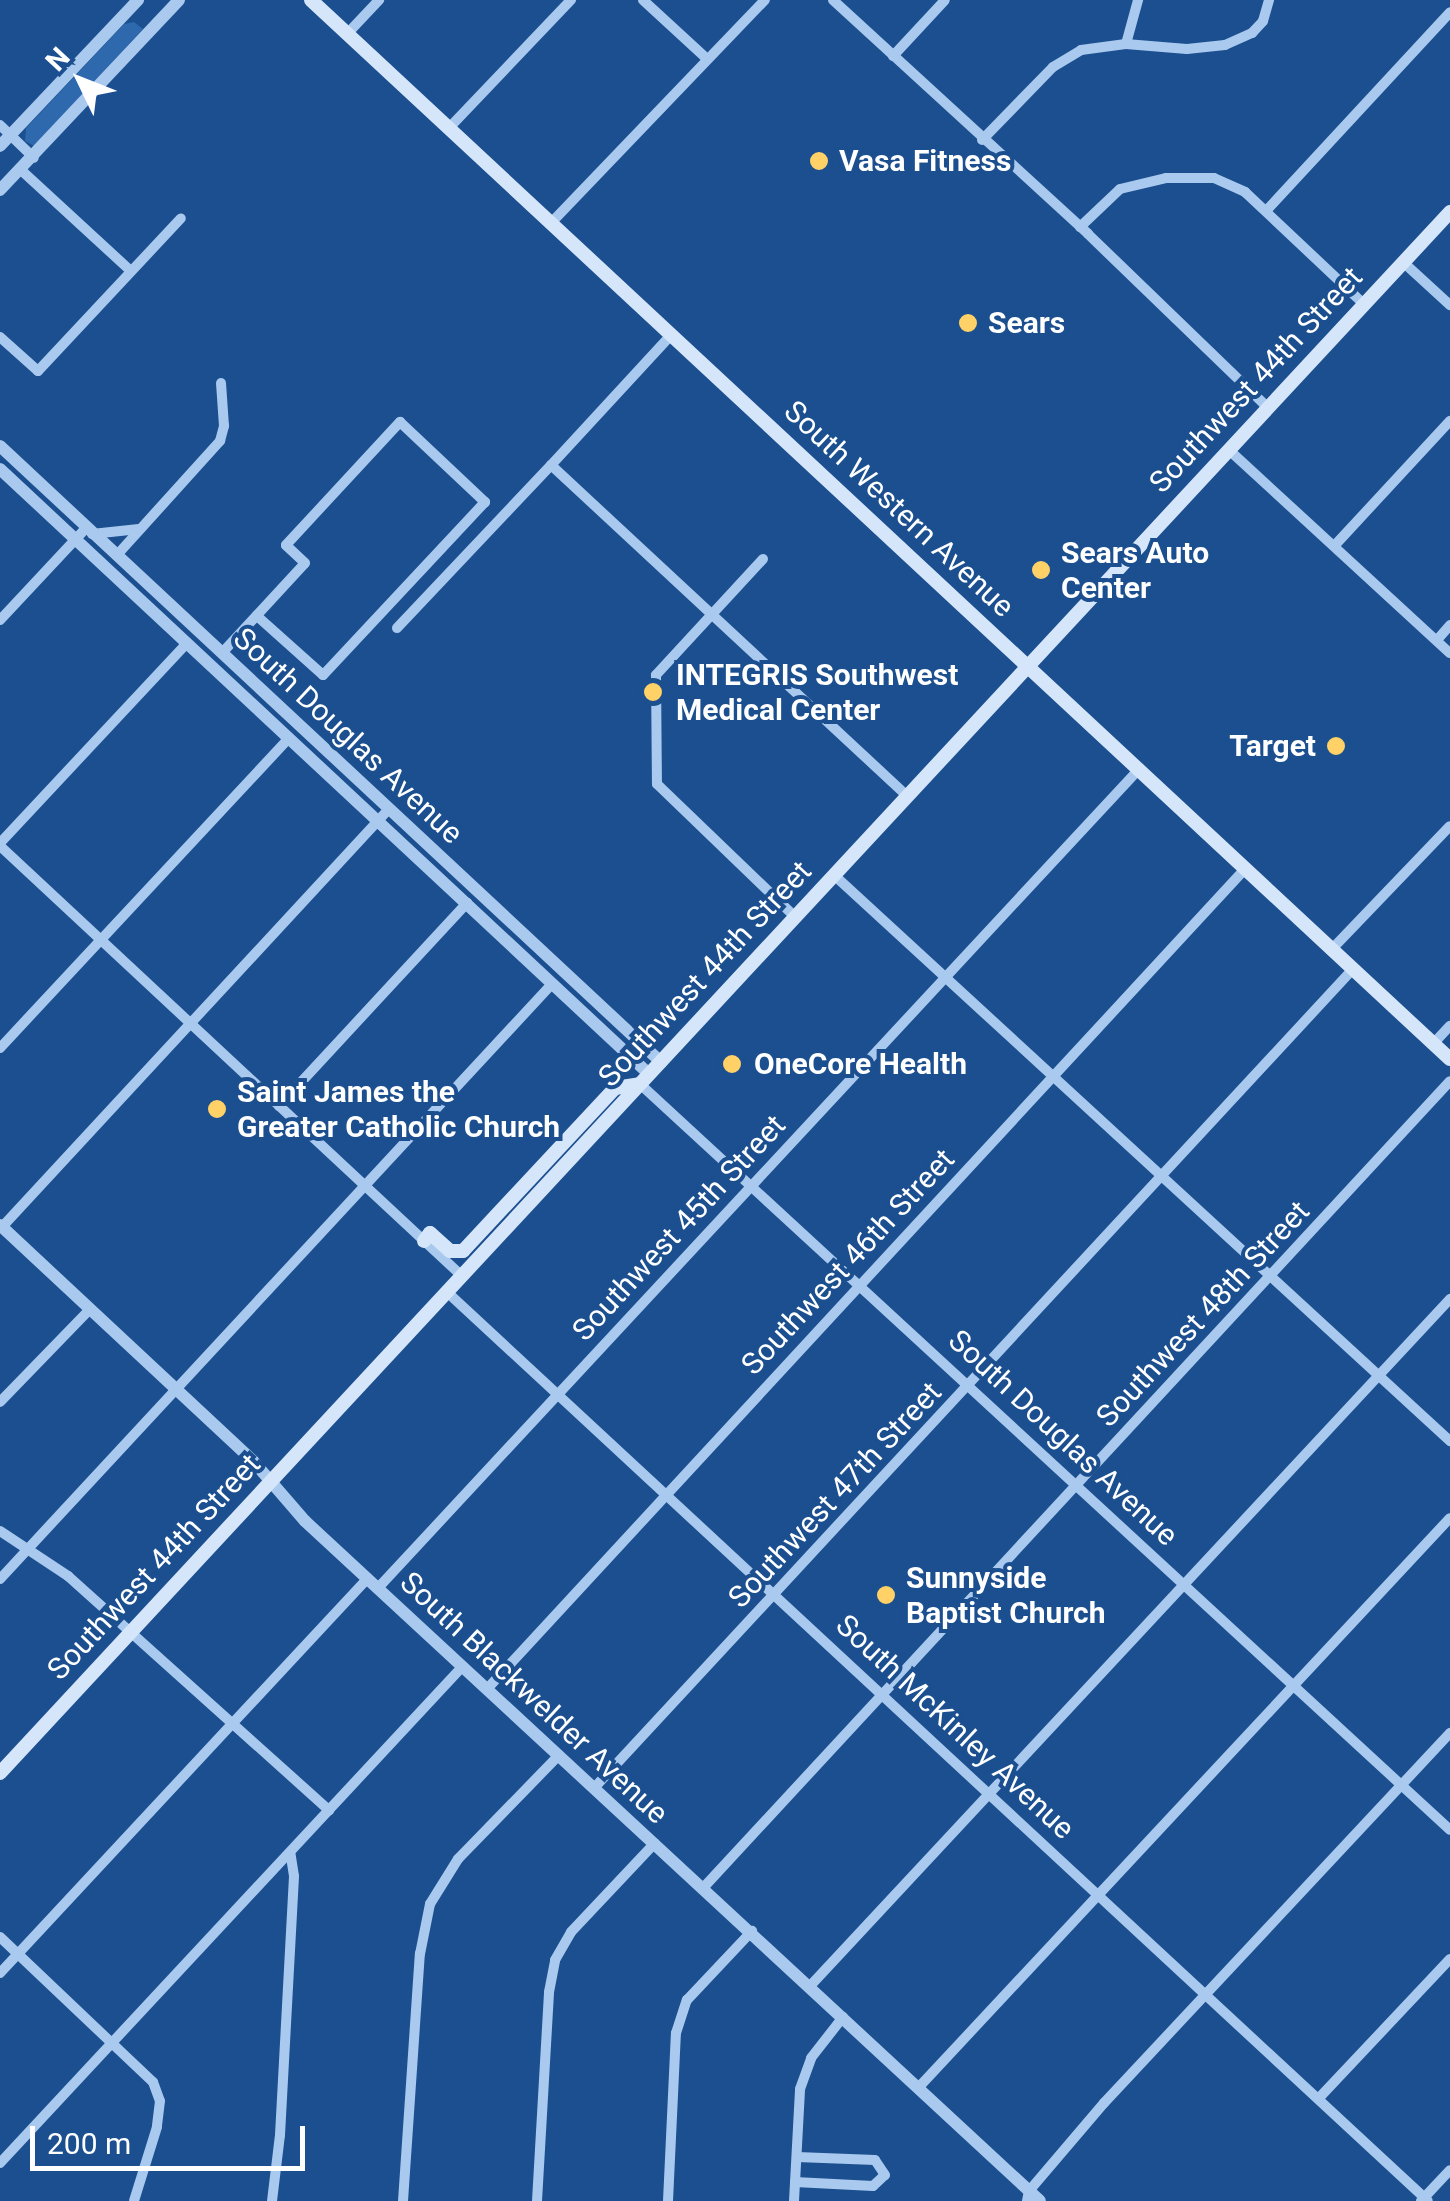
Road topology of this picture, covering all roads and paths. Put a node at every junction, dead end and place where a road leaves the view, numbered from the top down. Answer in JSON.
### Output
{"nodes":[{"id":1,"x":138,"y":0,"type":"edge"},
{"id":2,"x":179,"y":0,"type":"edge"},
{"id":3,"x":310,"y":0,"type":"edge"},
{"id":4,"x":380,"y":0,"type":"edge"},
{"id":5,"x":571,"y":0,"type":"edge"},
{"id":6,"x":643,"y":0,"type":"edge"},
{"id":7,"x":764,"y":0,"type":"edge"},
{"id":8,"x":833,"y":0,"type":"edge"},
{"id":9,"x":944,"y":0,"type":"edge"},
{"id":10,"x":1138,"y":0,"type":"edge"},
{"id":11,"x":1269,"y":0,"type":"edge"},
{"id":12,"x":1450,"y":12,"type":"edge"},
{"id":13,"x":348,"y":34,"type":"junction"},
{"id":14,"x":1126,"y":44,"type":"junction"},
{"id":15,"x":893,"y":56,"type":"junction"},
{"id":16,"x":706,"y":58,"type":"junction"},
{"id":17,"x":449,"y":128,"type":"junction"},
{"id":18,"x":5,"y":130,"type":"edge"},
{"id":19,"x":982,"y":140,"type":"junction"},
{"id":20,"x":0,"y":146,"type":"edge"},
{"id":21,"x":34,"y":158,"type":"junction"},
{"id":22,"x":21,"y":170,"type":"junction"},
{"id":23,"x":0,"y":190,"type":"edge"},
{"id":24,"x":1266,"y":212,"type":"junction"},
{"id":25,"x":1450,"y":212,"type":"edge"},
{"id":26,"x":181,"y":218,"type":"dead end"},
{"id":27,"x":550,"y":223,"type":"junction"},
{"id":28,"x":1080,"y":226,"type":"junction"},
{"id":29,"x":1403,"y":262,"type":"junction"},
{"id":30,"x":131,"y":271,"type":"junction"},
{"id":31,"x":1364,"y":304,"type":"junction"},
{"id":32,"x":1450,"y":305,"type":"edge"},
{"id":33,"x":672,"y":334,"type":"junction"},
{"id":34,"x":0,"y":338,"type":"edge"},
{"id":35,"x":221,"y":383,"type":"dead end"},
{"id":36,"x":1268,"y":408,"type":"junction"},
{"id":37,"x":1450,"y":421,"type":"edge"},
{"id":38,"x":0,"y":446,"type":"edge"},
{"id":39,"x":1229,"y":450,"type":"junction"},
{"id":40,"x":551,"y":465,"type":"junction"},
{"id":41,"x":0,"y":469,"type":"edge"},
{"id":42,"x":140,"y":528,"type":"junction"},
{"id":43,"x":90,"y":530,"type":"junction"},
{"id":44,"x":76,"y":539,"type":"junction"},
{"id":45,"x":1336,"y":544,"type":"junction"},
{"id":46,"x":116,"y":555,"type":"junction"},
{"id":47,"x":763,"y":559,"type":"dead end"},
{"id":48,"x":711,"y":614,"type":"junction"},
{"id":49,"x":257,"y":616,"type":"junction"},
{"id":50,"x":0,"y":620,"type":"edge"},
{"id":51,"x":1450,"y":626,"type":"edge"},
{"id":52,"x":398,"y":628,"type":"dead end"},
{"id":53,"x":1436,"y":640,"type":"junction"},
{"id":54,"x":187,"y":643,"type":"junction"},
{"id":55,"x":222,"y":653,"type":"junction"},
{"id":56,"x":1450,"y":653,"type":"edge"},
{"id":57,"x":1027,"y":667,"type":"junction"},
{"id":58,"x":288,"y":738,"type":"junction"},
{"id":59,"x":1140,"y":768,"type":"junction"},
{"id":60,"x":907,"y":796,"type":"junction"},
{"id":61,"x":390,"y":809,"type":"junction"},
{"id":62,"x":378,"y":822,"type":"junction"},
{"id":63,"x":1450,"y":826,"type":"edge"},
{"id":64,"x":0,"y":845,"type":"edge"},
{"id":65,"x":1245,"y":869,"type":"junction"},
{"id":66,"x":834,"y":875,"type":"junction"},
{"id":67,"x":466,"y":904,"type":"junction"},
{"id":68,"x":795,"y":917,"type":"junction"},
{"id":69,"x":101,"y":940,"type":"junction"},
{"id":70,"x":1332,"y":949,"type":"junction"},
{"id":71,"x":1353,"y":969,"type":"junction"},
{"id":72,"x":945,"y":977,"type":"junction"},
{"id":73,"x":552,"y":984,"type":"junction"},
{"id":74,"x":190,"y":1024,"type":"junction"},
{"id":75,"x":1450,"y":1026,"type":"edge"},
{"id":76,"x":1433,"y":1044,"type":"junction"},
{"id":77,"x":0,"y":1048,"type":"edge"},
{"id":78,"x":1450,"y":1060,"type":"edge"},
{"id":79,"x":661,"y":1062,"type":"junction"},
{"id":80,"x":1058,"y":1076,"type":"junction"},
{"id":81,"x":645,"y":1079,"type":"junction"},
{"id":82,"x":1450,"y":1080,"type":"edge"},
{"id":83,"x":279,"y":1106,"type":"junction"},
{"id":84,"x":1162,"y":1176,"type":"junction"},
{"id":85,"x":364,"y":1186,"type":"junction"},
{"id":86,"x":751,"y":1186,"type":"junction"},
{"id":87,"x":1,"y":1226,"type":"edge"},
{"id":88,"x":427,"y":1237,"type":"junction"},
{"id":89,"x":462,"y":1276,"type":"junction"},
{"id":90,"x":1273,"y":1276,"type":"junction"},
{"id":91,"x":862,"y":1285,"type":"junction"},
{"id":92,"x":446,"y":1292,"type":"junction"},
{"id":93,"x":1450,"y":1299,"type":"edge"},
{"id":94,"x":90,"y":1309,"type":"junction"},
{"id":95,"x":1380,"y":1376,"type":"junction"},
{"id":96,"x":971,"y":1386,"type":"junction"},
{"id":97,"x":177,"y":1390,"type":"junction"},
{"id":98,"x":560,"y":1395,"type":"junction"},
{"id":99,"x":0,"y":1402,"type":"edge"},
{"id":100,"x":1450,"y":1441,"type":"edge"},
{"id":101,"x":270,"y":1482,"type":"junction"},
{"id":102,"x":1077,"y":1487,"type":"junction"},
{"id":103,"x":665,"y":1494,"type":"junction"},
{"id":104,"x":1450,"y":1518,"type":"edge"},
{"id":105,"x":0,"y":1531,"type":"edge"},
{"id":106,"x":29,"y":1548,"type":"junction"},
{"id":107,"x":0,"y":1579,"type":"edge"},
{"id":108,"x":373,"y":1584,"type":"junction"},
{"id":109,"x":1186,"y":1586,"type":"junction"},
{"id":110,"x":775,"y":1595,"type":"junction"},
{"id":111,"x":131,"y":1632,"type":"junction"},
{"id":112,"x":462,"y":1666,"type":"junction"},
{"id":113,"x":1294,"y":1686,"type":"junction"},
{"id":114,"x":488,"y":1689,"type":"junction"},
{"id":115,"x":883,"y":1693,"type":"junction"},
{"id":116,"x":234,"y":1722,"type":"junction"},
{"id":117,"x":1450,"y":1733,"type":"edge"},
{"id":118,"x":559,"y":1755,"type":"junction"},
{"id":119,"x":0,"y":1773,"type":"edge"},
{"id":120,"x":1402,"y":1785,"type":"junction"},
{"id":121,"x":595,"y":1787,"type":"junction"},
{"id":122,"x":991,"y":1795,"type":"junction"},
{"id":123,"x":328,"y":1810,"type":"junction"},
{"id":124,"x":1450,"y":1830,"type":"edge"},
{"id":125,"x":655,"y":1843,"type":"junction"},
{"id":126,"x":290,"y":1852,"type":"junction"},
{"id":127,"x":704,"y":1888,"type":"junction"},
{"id":128,"x":1098,"y":1894,"type":"junction"},
{"id":129,"x":752,"y":1931,"type":"junction"},
{"id":130,"x":0,"y":1937,"type":"edge"},
{"id":131,"x":18,"y":1954,"type":"junction"},
{"id":132,"x":1450,"y":1958,"type":"edge"},
{"id":133,"x":0,"y":1974,"type":"edge"},
{"id":134,"x":811,"y":1986,"type":"junction"},
{"id":135,"x":1205,"y":1994,"type":"junction"},
{"id":136,"x":843,"y":2016,"type":"junction"},
{"id":137,"x":113,"y":2043,"type":"junction"},
{"id":138,"x":919,"y":2087,"type":"junction"},
{"id":139,"x":1319,"y":2098,"type":"junction"},
{"id":140,"x":798,"y":2157,"type":"junction"},
{"id":141,"x":0,"y":2163,"type":"edge"},
{"id":142,"x":1450,"y":2170,"type":"edge"},
{"id":143,"x":795,"y":2182,"type":"junction"},
{"id":144,"x":1028,"y":2196,"type":"edge"},
{"id":145,"x":1424,"y":2200,"type":"edge"},
{"id":146,"x":134,"y":2201,"type":"edge"},
{"id":147,"x":272,"y":2201,"type":"edge"},
{"id":148,"x":403,"y":2201,"type":"edge"},
{"id":149,"x":537,"y":2201,"type":"edge"},
{"id":150,"x":668,"y":2201,"type":"edge"},
{"id":151,"x":794,"y":2201,"type":"edge"},
{"id":152,"x":1040,"y":2201,"type":"edge"}],
"edges":[{"from":1,"to":18,"type":"street"},
{"from":2,"to":21,"type":"street"},
{"from":3,"to":13,"type":"main road","name":"South Western Avenue"},
{"from":4,"to":13,"type":"street"},
{"from":5,"to":17,"type":"street"},
{"from":6,"to":16,"type":"street"},
{"from":7,"to":16,"type":"street"},
{"from":8,"to":15,"type":"street"},
{"from":9,"to":15,"type":"street"},
{"from":10,"to":14,"type":"street"},
{"from":11,"to":14,"type":"street"},
{"from":12,"to":24,"type":"street"},
{"from":13,"to":17,"type":"main road","name":"South Western Avenue"},
{"from":14,"to":19,"type":"street"},
{"from":15,"to":19,"type":"street"},
{"from":16,"to":27,"type":"street"},
{"from":17,"to":27,"type":"main road","name":"South Western Avenue"},
{"from":18,"to":20,"type":"street"},
{"from":18,"to":21,"type":"street"},
{"from":19,"to":28,"type":"street"},
{"from":21,"to":22,"type":"street"},
{"from":22,"to":23,"type":"street"},
{"from":22,"to":30,"type":"street"},
{"from":24,"to":28,"type":"street"},
{"from":24,"to":31,"type":"street"},
{"from":25,"to":29,"type":"main road","name":"Southwest 44th Street"},
{"from":26,"to":30,"type":"street"},
{"from":27,"to":33,"type":"main road","name":"South Western Avenue"},
{"from":28,"to":36,"type":"street"},
{"from":29,"to":31,"type":"main road","name":"Southwest 44th Street"},
{"from":29,"to":32,"type":"street"},
{"from":30,"to":34,"type":"street"},
{"from":31,"to":36,"type":"main road","name":"Southwest 44th Street"},
{"from":33,"to":40,"type":"street"},
{"from":33,"to":57,"type":"main road","name":"South Western Avenue"},
{"from":35,"to":42,"type":"street"},
{"from":36,"to":39,"type":"main road","name":"Southwest 44th Street"},
{"from":37,"to":45,"type":"street"},
{"from":38,"to":43,"type":"street","name":"South Douglas Avenue"},
{"from":39,"to":45,"type":"street"},
{"from":39,"to":57,"type":"main road","name":"Southwest 44th Street"},
{"from":40,"to":48,"type":"street"},
{"from":40,"to":52,"type":"street"},
{"from":41,"to":44,"type":"street","name":"South Douglas Avenue"},
{"from":42,"to":43,"type":"street"},
{"from":42,"to":46,"type":"street"},
{"from":43,"to":44,"type":"street"},
{"from":43,"to":46,"type":"street","name":"South Douglas Avenue"},
{"from":44,"to":50,"type":"street"},
{"from":44,"to":54,"type":"street","name":"South Douglas Avenue"},
{"from":45,"to":53,"type":"street"},
{"from":46,"to":55,"type":"street","name":"South Douglas Avenue"},
{"from":47,"to":48,"type":"street"},
{"from":48,"to":60,"type":"street"},
{"from":48,"to":68,"type":"street"},
{"from":49,"to":49,"type":"street"},
{"from":49,"to":55,"type":"street"},
{"from":51,"to":53,"type":"street"},
{"from":53,"to":56,"type":"street"},
{"from":54,"to":58,"type":"street","name":"South Douglas Avenue"},
{"from":54,"to":64,"type":"street"},
{"from":55,"to":61,"type":"street","name":"South Douglas Avenue"},
{"from":57,"to":59,"type":"main road","name":"South Western Avenue"},
{"from":57,"to":60,"type":"main road","name":"Southwest 44th Street"},
{"from":58,"to":62,"type":"street","name":"South Douglas Avenue"},
{"from":58,"to":69,"type":"street"},
{"from":59,"to":65,"type":"main road","name":"South Western Avenue"},
{"from":59,"to":72,"type":"street","name":"Southwest 45th Street"},
{"from":60,"to":66,"type":"main road","name":"Southwest 44th Street"},
{"from":61,"to":62,"type":"street"},
{"from":61,"to":79,"type":"street","name":"South Douglas Avenue"},
{"from":62,"to":67,"type":"street","name":"South Douglas Avenue"},
{"from":62,"to":74,"type":"street"},
{"from":63,"to":70,"type":"street"},
{"from":64,"to":69,"type":"street"},
{"from":65,"to":70,"type":"main road","name":"South Western Avenue"},
{"from":65,"to":80,"type":"street","name":"Southwest 46th Street"},
{"from":66,"to":68,"type":"main road","name":"Southwest 44th Street"},
{"from":66,"to":72,"type":"street"},
{"from":67,"to":73,"type":"street","name":"South Douglas Avenue"},
{"from":67,"to":83,"type":"street"},
{"from":68,"to":79,"type":"main road","name":"Southwest 44th Street"},
{"from":69,"to":74,"type":"street"},
{"from":69,"to":77,"type":"street"},
{"from":70,"to":71,"type":"main road","name":"South Western Avenue"},
{"from":71,"to":76,"type":"main road","name":"South Western Avenue"},
{"from":71,"to":84,"type":"street","name":"Southwest 47th Street"},
{"from":72,"to":80,"type":"street"},
{"from":72,"to":86,"type":"street","name":"Southwest 45th Street"},
{"from":73,"to":81,"type":"street","name":"South Douglas Avenue"},
{"from":73,"to":85,"type":"street"},
{"from":74,"to":83,"type":"street"},
{"from":74,"to":87,"type":"street"},
{"from":75,"to":76,"type":"street"},
{"from":76,"to":78,"type":"main road","name":"South Western Avenue"},
{"from":79,"to":81,"type":"main road","name":"Southwest 44th Street"},
{"from":80,"to":84,"type":"street"},
{"from":80,"to":91,"type":"street","name":"Southwest 46th Street"},
{"from":81,"to":86,"type":"street","name":"South Douglas Avenue"},
{"from":81,"to":88,"type":"main road"},
{"from":81,"to":89,"type":"main road","name":"Southwest 44th Street"},
{"from":82,"to":90,"type":"street","name":"Southwest 48th Street"},
{"from":83,"to":85,"type":"street"},
{"from":84,"to":90,"type":"street"},
{"from":84,"to":96,"type":"street","name":"Southwest 47th Street"},
{"from":85,"to":88,"type":"street"},
{"from":85,"to":97,"type":"street"},
{"from":86,"to":91,"type":"street","name":"South Douglas Avenue"},
{"from":86,"to":98,"type":"street","name":"Southwest 45th Street"},
{"from":87,"to":94,"type":"street","name":"South Blackwelder Avenue"},
{"from":88,"to":89,"type":"street"},
{"from":89,"to":92,"type":"main road","name":"Southwest 44th Street"},
{"from":90,"to":95,"type":"street"},
{"from":90,"to":102,"type":"street","name":"Southwest 48th Street"},
{"from":91,"to":96,"type":"street","name":"South Douglas Avenue"},
{"from":91,"to":103,"type":"street","name":"Southwest 46th Street"},
{"from":92,"to":98,"type":"street","name":"South McKinley Avenue"},
{"from":92,"to":101,"type":"main road","name":"Southwest 44th Street"},
{"from":93,"to":95,"type":"street"},
{"from":94,"to":97,"type":"street","name":"South Blackwelder Avenue"},
{"from":94,"to":99,"type":"street"},
{"from":95,"to":100,"type":"street"},
{"from":95,"to":109,"type":"street"},
{"from":96,"to":102,"type":"street","name":"South Douglas Avenue"},
{"from":96,"to":110,"type":"street","name":"Southwest 47th Street"},
{"from":97,"to":101,"type":"street","name":"South Blackwelder Avenue"},
{"from":97,"to":106,"type":"street"},
{"from":98,"to":103,"type":"street","name":"South McKinley Avenue"},
{"from":98,"to":108,"type":"street","name":"Southwest 45th Street"},
{"from":101,"to":108,"type":"street","name":"South Blackwelder Avenue"},
{"from":101,"to":111,"type":"main road","name":"Southwest 44th Street"},
{"from":102,"to":109,"type":"street","name":"South Douglas Avenue"},
{"from":102,"to":115,"type":"street","name":"Southwest 48th Street"},
{"from":103,"to":110,"type":"street","name":"South McKinley Avenue"},
{"from":103,"to":114,"type":"street","name":"Southwest 46th Street"},
{"from":104,"to":113,"type":"street"},
{"from":105,"to":106,"type":"street"},
{"from":106,"to":107,"type":"street"},
{"from":106,"to":111,"type":"street"},
{"from":108,"to":112,"type":"street","name":"South Blackwelder Avenue"},
{"from":108,"to":116,"type":"street","name":"Southwest 45th Street"},
{"from":109,"to":113,"type":"street","name":"South Douglas Avenue"},
{"from":109,"to":122,"type":"street"},
{"from":110,"to":115,"type":"street","name":"South McKinley Avenue"},
{"from":110,"to":121,"type":"street","name":"Southwest 47th Street"},
{"from":111,"to":116,"type":"street"},
{"from":111,"to":119,"type":"main road","name":"Southwest 44th Street"},
{"from":112,"to":114,"type":"street","name":"South Blackwelder Avenue"},
{"from":112,"to":123,"type":"street"},
{"from":113,"to":120,"type":"street","name":"South Douglas Avenue"},
{"from":113,"to":128,"type":"street"},
{"from":114,"to":118,"type":"street","name":"South Blackwelder Avenue"},
{"from":115,"to":122,"type":"street","name":"South McKinley Avenue"},
{"from":115,"to":127,"type":"street","name":"Southwest 48th Street"},
{"from":116,"to":123,"type":"street"},
{"from":116,"to":131,"type":"street","name":"Southwest 45th Street"},
{"from":117,"to":120,"type":"street"},
{"from":118,"to":121,"type":"street","name":"South Blackwelder Avenue"},
{"from":118,"to":148,"type":"street"},
{"from":120,"to":124,"type":"street","name":"South Douglas Avenue"},
{"from":120,"to":135,"type":"street"},
{"from":121,"to":125,"type":"street","name":"South Blackwelder Avenue"},
{"from":122,"to":128,"type":"street","name":"South McKinley Avenue"},
{"from":122,"to":134,"type":"street"},
{"from":123,"to":126,"type":"street"},
{"from":125,"to":127,"type":"street","name":"South Blackwelder Avenue"},
{"from":125,"to":149,"type":"street"},
{"from":126,"to":137,"type":"street"},
{"from":126,"to":147,"type":"street"},
{"from":127,"to":129,"type":"street","name":"South Blackwelder Avenue"},
{"from":128,"to":135,"type":"street","name":"South McKinley Avenue"},
{"from":128,"to":138,"type":"street"},
{"from":129,"to":134,"type":"street","name":"South Blackwelder Avenue"},
{"from":129,"to":150,"type":"street"},
{"from":130,"to":131,"type":"street"},
{"from":131,"to":133,"type":"street","name":"Southwest 45th Street"},
{"from":131,"to":137,"type":"street"},
{"from":132,"to":139,"type":"street"},
{"from":134,"to":136,"type":"street","name":"South Blackwelder Avenue"},
{"from":135,"to":139,"type":"street","name":"South McKinley Avenue"},
{"from":135,"to":144,"type":"street"},
{"from":136,"to":138,"type":"street","name":"South Blackwelder Avenue"},
{"from":136,"to":140,"type":"street"},
{"from":137,"to":141,"type":"street"},
{"from":137,"to":146,"type":"street"},
{"from":138,"to":144,"type":"street","name":"South Blackwelder Avenue"},
{"from":139,"to":145,"type":"street","name":"South McKinley Avenue"},
{"from":140,"to":143,"type":"street"},
{"from":140,"to":143,"type":"street"},
{"from":142,"to":145,"type":"street"},
{"from":143,"to":151,"type":"street"},
{"from":144,"to":152,"type":"street","name":"South Blackwelder Avenue"}]}
